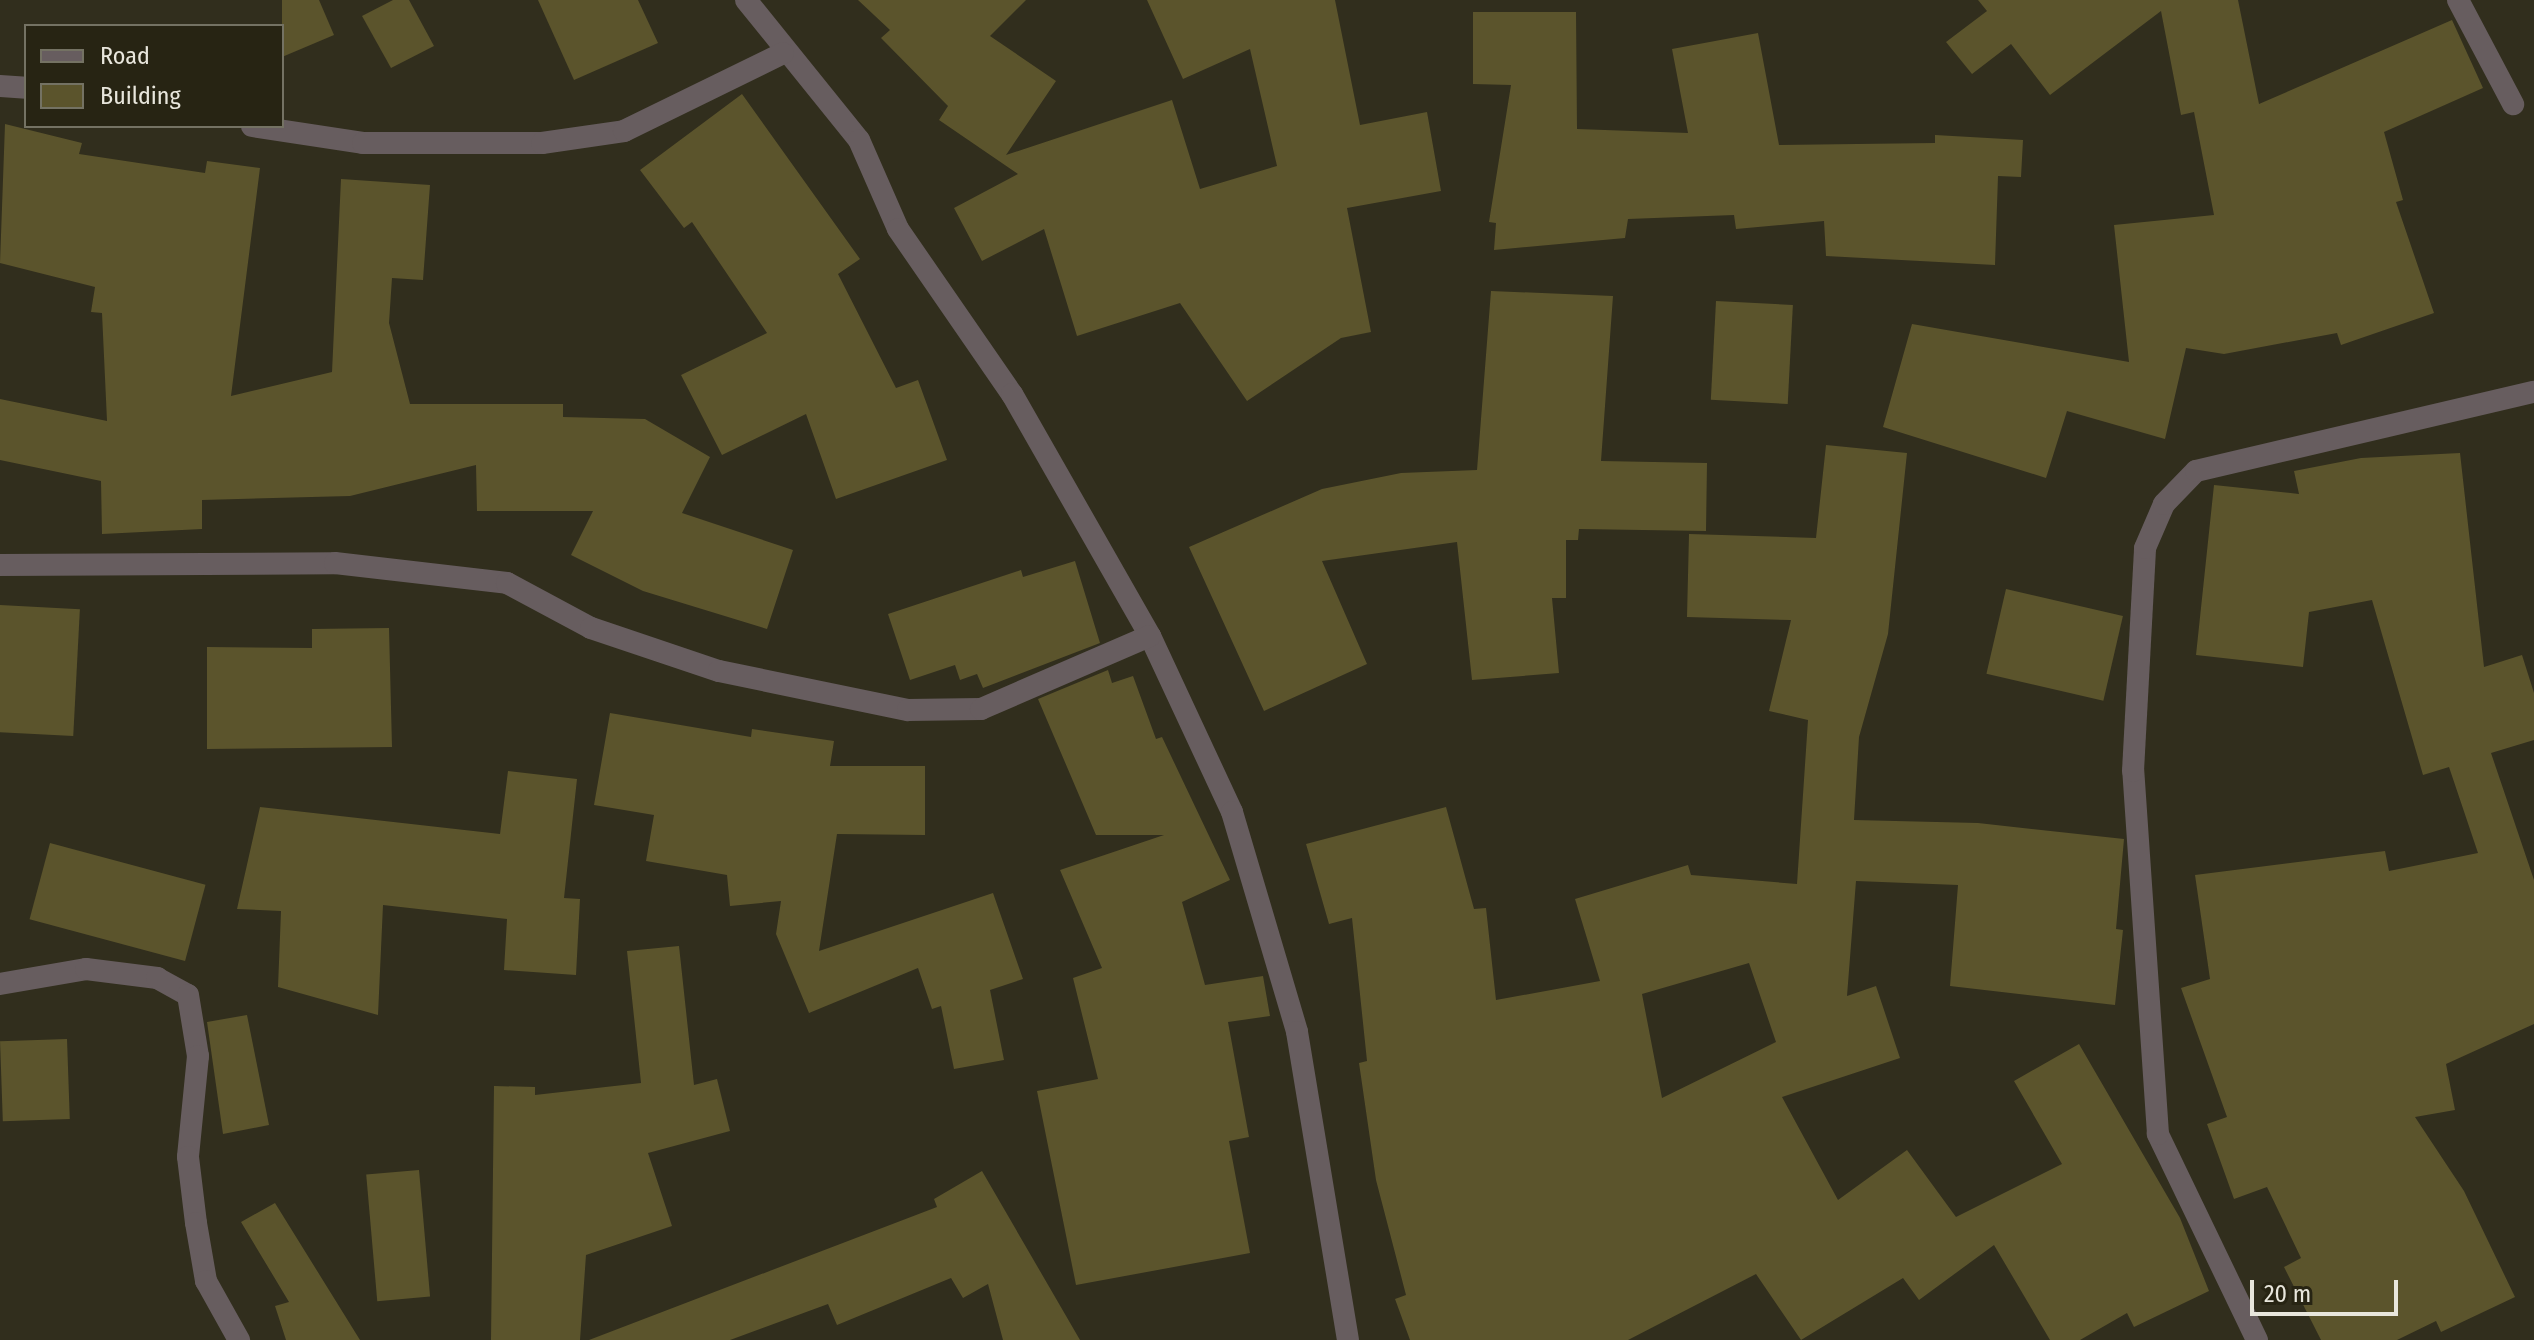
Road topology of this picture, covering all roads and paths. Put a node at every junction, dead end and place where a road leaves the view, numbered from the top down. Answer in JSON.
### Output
{"nodes":[{"id":1,"x":746,"y":0,"type":"edge"},
{"id":2,"x":2458,"y":0,"type":"edge"},
{"id":3,"x":783,"y":53,"type":"junction"},
{"id":4,"x":0,"y":86,"type":"edge"},
{"id":5,"x":24,"y":88,"type":"edge"},
{"id":6,"x":2513,"y":104,"type":"dead end"},
{"id":7,"x":265,"y":128,"type":"edge"},
{"id":8,"x":2534,"y":392,"type":"edge"},
{"id":9,"x":0,"y":565,"type":"edge"},
{"id":10,"x":1150,"y":636,"type":"junction"},
{"id":11,"x":0,"y":984,"type":"edge"},
{"id":12,"x":239,"y":1340,"type":"edge"},
{"id":13,"x":1348,"y":1340,"type":"edge"},
{"id":14,"x":2257,"y":1340,"type":"edge"}],
"edges":[{"from":1,"to":3,"type":"street"},
{"from":2,"to":6,"type":"street"},
{"from":3,"to":7,"type":"street"},
{"from":3,"to":10,"type":"street"},
{"from":4,"to":5,"type":"street"},
{"from":8,"to":14,"type":"street"},
{"from":9,"to":10,"type":"street"},
{"from":10,"to":13,"type":"street"},
{"from":11,"to":12,"type":"street"}]}
